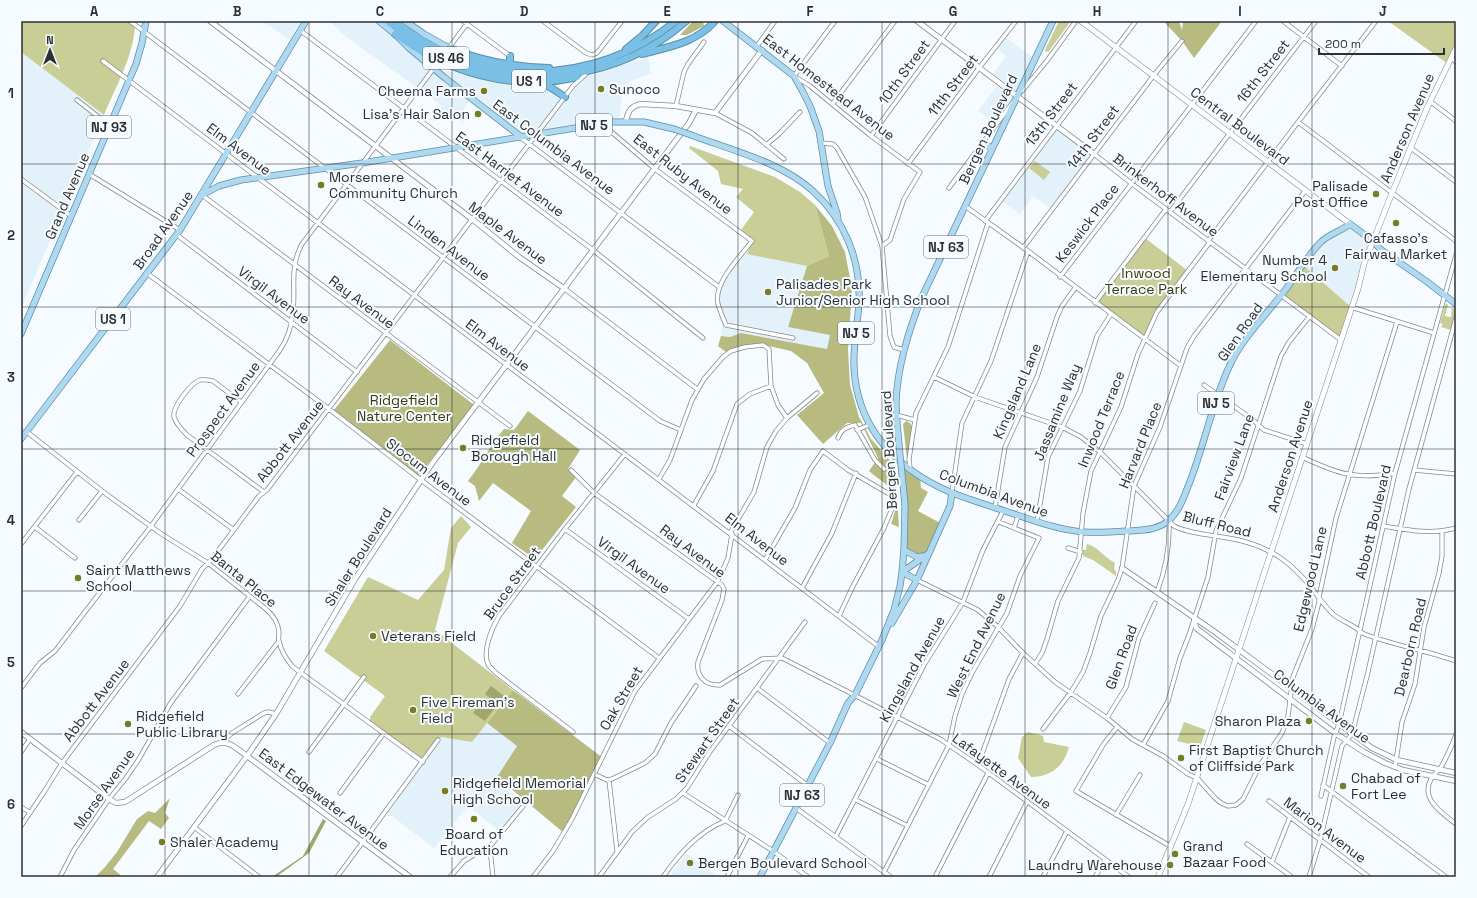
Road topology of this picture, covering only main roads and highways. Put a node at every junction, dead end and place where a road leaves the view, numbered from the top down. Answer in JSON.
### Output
{"nodes":[{"id":1,"x":146,"y":21,"type":"edge"},
{"id":2,"x":306,"y":21,"type":"edge"},
{"id":3,"x":379,"y":21,"type":"edge"},
{"id":4,"x":387,"y":21,"type":"edge"},
{"id":5,"x":396,"y":21,"type":"edge"},
{"id":6,"x":405,"y":21,"type":"edge"},
{"id":7,"x":656,"y":21,"type":"edge"},
{"id":8,"x":676,"y":21,"type":"edge"},
{"id":9,"x":686,"y":21,"type":"edge"},
{"id":10,"x":715,"y":21,"type":"edge"},
{"id":11,"x":723,"y":21,"type":"edge"},
{"id":12,"x":1053,"y":21,"type":"edge"},
{"id":13,"x":1081,"y":21,"type":"edge"},
{"id":14,"x":395,"y":34,"type":"junction"},
{"id":15,"x":1456,"y":48,"type":"edge"},
{"id":16,"x":448,"y":49,"type":"joint"},
{"id":17,"x":510,"y":56,"type":"road end"},
{"id":18,"x":616,"y":57,"type":"junction"},
{"id":19,"x":629,"y":58,"type":"junction"},
{"id":20,"x":1454,"y":60,"type":"edge"},
{"id":21,"x":506,"y":64,"type":"junction"},
{"id":22,"x":574,"y":68,"type":"junction"},
{"id":23,"x":587,"y":73,"type":"junction"},
{"id":24,"x":531,"y":82,"type":"junction"},
{"id":25,"x":565,"y":97,"type":"road end"},
{"id":26,"x":520,"y":136,"type":"junction"},
{"id":27,"x":983,"y":142,"type":"road end"},
{"id":28,"x":992,"y":149,"type":"junction"},
{"id":29,"x":202,"y":195,"type":"junction"},
{"id":30,"x":838,"y":221,"type":"junction"},
{"id":31,"x":1350,"y":224,"type":"junction"},
{"id":32,"x":1373,"y":242,"type":"junction"},
{"id":33,"x":1446,"y":296,"type":"junction"},
{"id":34,"x":1456,"y":300,"type":"edge"},
{"id":35,"x":1456,"y":304,"type":"edge"},
{"id":36,"x":21,"y":334,"type":"edge"},
{"id":37,"x":21,"y":439,"type":"edge"},
{"id":38,"x":952,"y":492,"type":"junction"},
{"id":39,"x":1082,"y":532,"type":"joint"},
{"id":40,"x":904,"y":550,"type":"junction"},
{"id":41,"x":925,"y":555,"type":"junction"},
{"id":42,"x":902,"y":572,"type":"junction"},
{"id":43,"x":917,"y":580,"type":"junction"},
{"id":44,"x":882,"y":640,"type":"junction"},
{"id":45,"x":760,"y":877,"type":"edge"},
{"id":46,"x":1158,"y":877,"type":"edge"}],
"edges":[{"from":1,"to":36,"type":"main road","name":"Grand Avenue","number":"NJ 93"},
{"from":2,"to":29,"type":"main road","name":"Broad Avenue","number":"US 1"},
{"from":3,"to":14,"type":"main road","name":"East Columbia Avenue","number":"US 1"},
{"from":4,"to":23,"type":"highway","number":"US 46"},
{"from":5,"to":22,"type":"highway","number":"US 46"},
{"from":6,"to":16,"type":"main road","number":"US 1"},
{"from":7,"to":18,"type":"highway"},
{"from":8,"to":18,"type":"highway","number":"US 1"},
{"from":9,"to":19,"type":"highway","number":"US 1"},
{"from":10,"to":19,"type":"highway"},
{"from":11,"to":30,"type":"main road","name":"East Homestead Avenue"},
{"from":12,"to":28,"type":"main road","name":"Bergen Boulevard","number":"NJ 63"},
{"from":13,"to":31,"type":"main road","name":"Central Boulevard"},
{"from":14,"to":24,"type":"highway","number":"US 1"},
{"from":14,"to":26,"type":"main road","name":"East Columbia Avenue"},
{"from":15,"to":20,"type":"main road","name":"Anderson Avenue"},
{"from":16,"to":21,"type":"highway","number":"US 1"},
{"from":17,"to":21,"type":"highway"},
{"from":18,"to":22,"type":"highway","number":"US 1"},
{"from":19,"to":23,"type":"highway","number":"US 1"},
{"from":20,"to":32,"type":"main road","name":"Anderson Avenue"},
{"from":21,"to":22,"type":"highway","number":"US 1"},
{"from":23,"to":24,"type":"highway","number":"US 1"},
{"from":24,"to":25,"type":"highway"},
{"from":26,"to":29,"type":"main road","number":"NJ 5"},
{"from":26,"to":30,"type":"main road","number":"NJ 5","bridge":true},
{"from":27,"to":28,"type":"main road"},
{"from":28,"to":40,"type":"main road","name":"Bergen Boulevard","number":"NJ 63","bridge":true},
{"from":29,"to":37,"type":"main road","name":"Broad Avenue","number":"US 1"},
{"from":30,"to":38,"type":"main road","name":"Columbia Avenue","number":"NJ 5"},
{"from":31,"to":32,"type":"main road","name":"Central Boulevard"},
{"from":31,"to":39,"type":"main road","name":"Glen Road","number":"NJ 5"},
{"from":32,"to":33,"type":"main road","name":"Central Boulevard"},
{"from":32,"to":46,"type":"main road","name":"Anderson Avenue"},
{"from":33,"to":34,"type":"main road","name":"Central Boulevard"},
{"from":33,"to":35,"type":"main road","name":"Central Boulevard"},
{"from":38,"to":39,"type":"main road","name":"Columbia Avenue","number":"NJ 5"},
{"from":38,"to":41,"type":"main road"},
{"from":40,"to":41,"type":"main road"},
{"from":40,"to":42,"type":"main road","name":"Bergen Boulevard","number":"NJ 63"},
{"from":41,"to":42,"type":"main road"},
{"from":41,"to":43,"type":"main road"},
{"from":42,"to":43,"type":"main road"},
{"from":42,"to":44,"type":"main road","name":"Bergen Boulevard","number":"NJ 63"},
{"from":43,"to":44,"type":"main road"},
{"from":44,"to":45,"type":"main road","name":"Bergen Boulevard","number":"NJ 63"}]}
